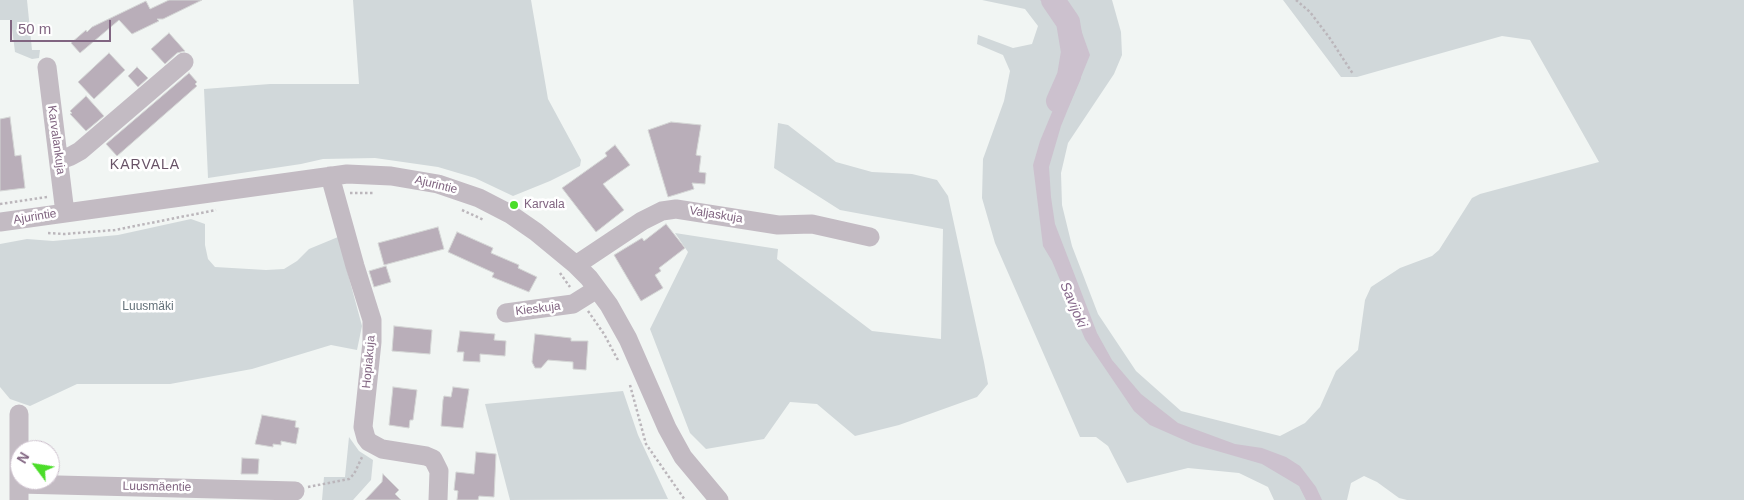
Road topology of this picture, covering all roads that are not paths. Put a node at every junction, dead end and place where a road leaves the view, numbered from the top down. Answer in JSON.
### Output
{"nodes":[{"id":1,"x":184,"y":62,"type":"dead end"},
{"id":2,"x":47,"y":67,"type":"dead end"},
{"id":3,"x":60,"y":160,"type":"junction"},
{"id":4,"x":333,"y":184,"type":"junction"},
{"id":5,"x":65,"y":212,"type":"junction"},
{"id":6,"x":0,"y":222,"type":"edge"},
{"id":7,"x":870,"y":236,"type":"dead end"},
{"id":8,"x":576,"y":265,"type":"junction"},
{"id":9,"x":597,"y":289,"type":"junction"},
{"id":10,"x":506,"y":313,"type":"dead end"},
{"id":11,"x":19,"y":414,"type":"dead end"},
{"id":12,"x":295,"y":491,"type":"road end"},
{"id":13,"x":19,"y":492,"type":"edge"},
{"id":14,"x":438,"y":500,"type":"edge"},
{"id":15,"x":719,"y":500,"type":"edge"}],
"edges":[{"from":1,"to":3,"type":"street"},
{"from":2,"to":3,"type":"street","name":"Karvalankuja"},
{"from":3,"to":5,"type":"street","name":"Karvalankuja"},
{"from":4,"to":5,"type":"street","name":"Ajurintie"},
{"from":4,"to":8,"type":"street","name":"Ajurintie"},
{"from":4,"to":14,"type":"street","name":"Hopiakuja"},
{"from":5,"to":6,"type":"street","name":"Ajurintie"},
{"from":7,"to":8,"type":"street","name":"Valjaskuja"},
{"from":8,"to":9,"type":"street","name":"Ajurintie"},
{"from":9,"to":10,"type":"street","name":"Kieskuja"},
{"from":9,"to":15,"type":"street","name":"Ajurintie"},
{"from":11,"to":13,"type":"street","name":"Luusmäentie"},
{"from":12,"to":13,"type":"street","name":"Luusmäentie"}]}
